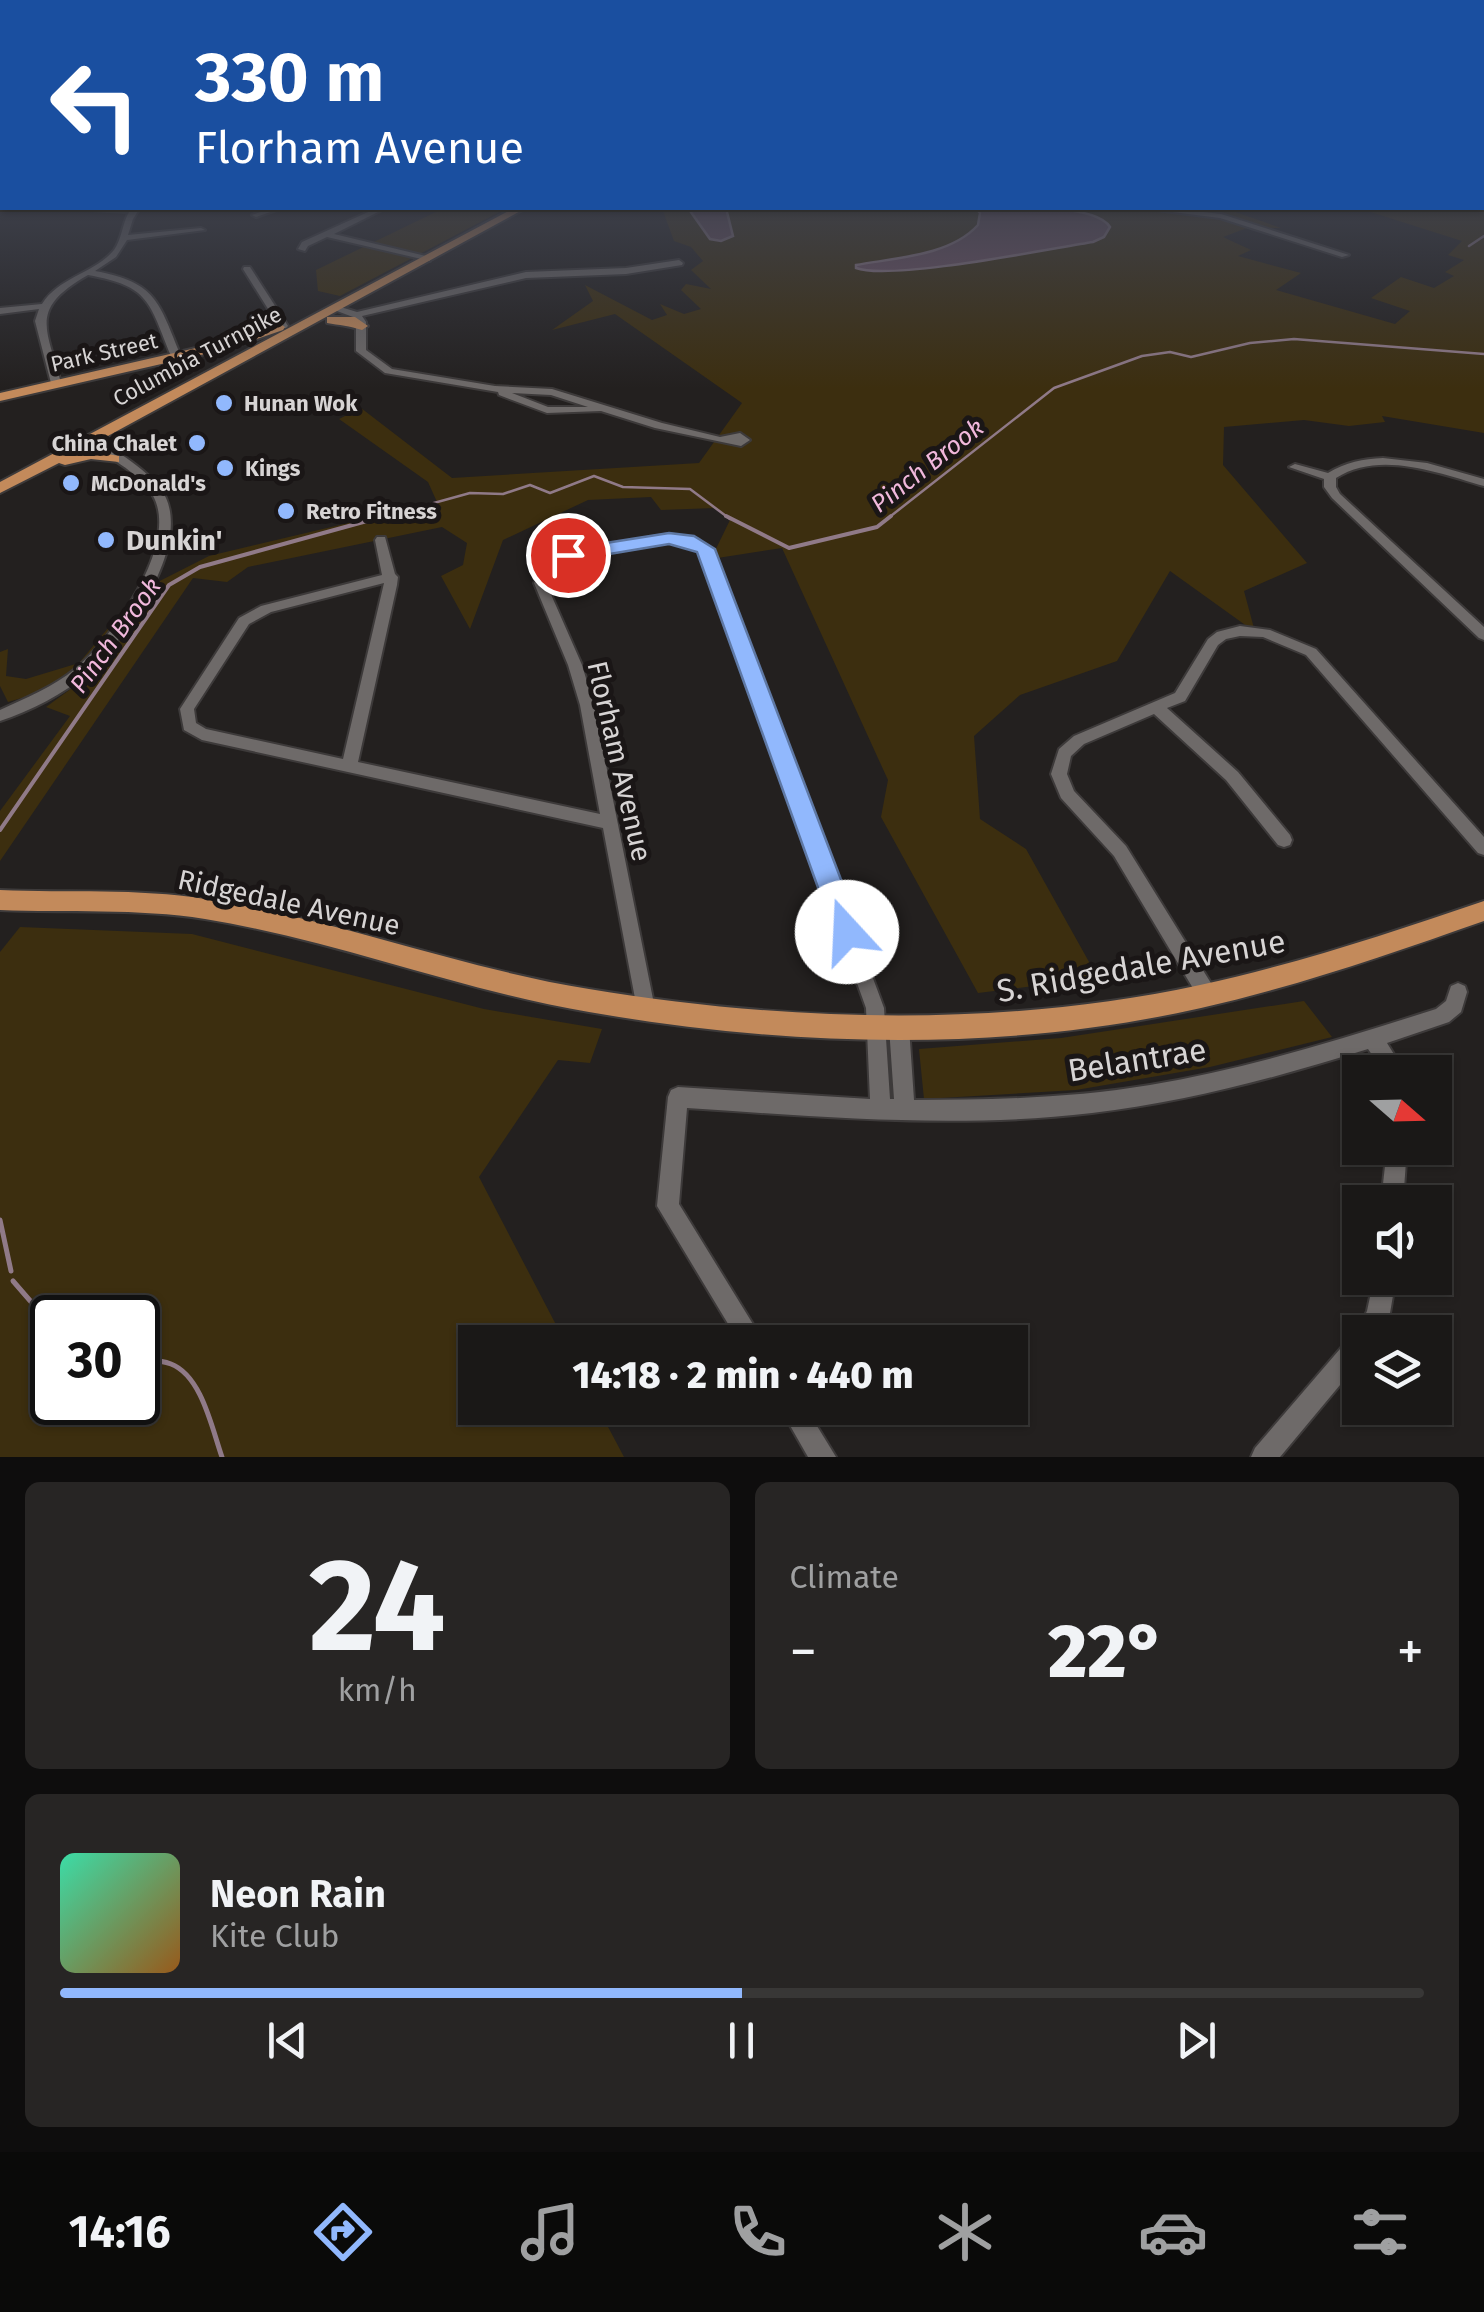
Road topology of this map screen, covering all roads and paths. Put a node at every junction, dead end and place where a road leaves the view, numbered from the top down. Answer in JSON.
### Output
{"nodes":[{"id":1,"x":115,"y":253,"type":"edge"},
{"id":2,"x":403,"y":253,"type":"edge"},
{"id":3,"x":438,"y":253,"type":"edge"},
{"id":4,"x":1338,"y":253,"type":"edge"},
{"id":5,"x":1344,"y":255,"type":"dead end"},
{"id":6,"x":427,"y":259,"type":"junction"},
{"id":7,"x":678,"y":263,"type":"dead end"},
{"id":8,"x":247,"y":269,"type":"dead end"},
{"id":9,"x":87,"y":272,"type":"junction"},
{"id":10,"x":44,"y":306,"type":"junction"},
{"id":11,"x":335,"y":310,"type":"junction"},
{"id":12,"x":0,"y":311,"type":"edge"},
{"id":13,"x":361,"y":318,"type":"junction"},
{"id":14,"x":283,"y":326,"type":"junction"},
{"id":15,"x":246,"y":345,"type":"junction"},
{"id":16,"x":176,"y":356,"type":"junction"},
{"id":17,"x":56,"y":383,"type":"junction"},
{"id":18,"x":495,"y":389,"type":"junction"},
{"id":19,"x":0,"y":397,"type":"edge"},
{"id":20,"x":609,"y":411,"type":"junction"},
{"id":21,"x":88,"y":440,"type":"junction"},
{"id":22,"x":722,"y":440,"type":"dead end"},
{"id":23,"x":114,"y":459,"type":"junction"},
{"id":24,"x":1295,"y":467,"type":"dead end"},
{"id":25,"x":34,"y":469,"type":"junction"},
{"id":26,"x":1330,"y":477,"type":"junction"},
{"id":27,"x":1484,"y":483,"type":"edge"},
{"id":28,"x":0,"y":488,"type":"edge"},
{"id":29,"x":381,"y":540,"type":"dead end"},
{"id":30,"x":392,"y":576,"type":"junction"},
{"id":31,"x":1484,"y":635,"type":"edge"},
{"id":32,"x":1158,"y":708,"type":"junction"},
{"id":33,"x":0,"y":716,"type":"edge"},
{"id":34,"x":349,"y":766,"type":"junction"},
{"id":35,"x":610,"y":823,"type":"junction"},
{"id":36,"x":1284,"y":840,"type":"dead end"},
{"id":37,"x":1484,"y":848,"type":"edge"},
{"id":38,"x":0,"y":900,"type":"edge"},
{"id":39,"x":1484,"y":911,"type":"edge"},
{"id":40,"x":1458,"y":992,"type":"dead end"},
{"id":41,"x":1207,"y":994,"type":"junction"},
{"id":42,"x":561,"y":995,"type":"joint"},
{"id":43,"x":646,"y":1009,"type":"junction"},
{"id":44,"x":887,"y":1027,"type":"junction"},
{"id":45,"x":1372,"y":1038,"type":"junction"},
{"id":46,"x":1384,"y":1055,"type":"edge"},
{"id":47,"x":881,"y":1110,"type":"junction"},
{"id":48,"x":906,"y":1110,"type":"junction"},
{"id":49,"x":742,"y":1325,"type":"edge"},
{"id":50,"x":1342,"y":1364,"type":"edge"},
{"id":51,"x":803,"y":1425,"type":"edge"},
{"id":52,"x":824,"y":1457,"type":"edge"},
{"id":53,"x":1264,"y":1457,"type":"edge"}],
"edges":[{"from":1,"to":9,"type":"street"},
{"from":2,"to":6,"type":"street"},
{"from":3,"to":6,"type":"main road"},
{"from":4,"to":5,"type":"street"},
{"from":6,"to":11,"type":"main road"},
{"from":7,"to":13,"type":"street"},
{"from":8,"to":14,"type":"street"},
{"from":9,"to":10,"type":"street"},
{"from":9,"to":16,"type":"street"},
{"from":10,"to":12,"type":"street"},
{"from":10,"to":17,"type":"street"},
{"from":11,"to":13,"type":"street"},
{"from":11,"to":13,"type":"main road"},
{"from":11,"to":14,"type":"main road"},
{"from":11,"to":15,"type":"main road","name":"Columbia Turnpike"},
{"from":13,"to":18,"type":"street"},
{"from":14,"to":15,"type":"main road"},
{"from":15,"to":16,"type":"main road","name":"Park Street"},
{"from":15,"to":21,"type":"main road","name":"Columbia Turnpike"},
{"from":16,"to":17,"type":"main road","name":"Park Street"},
{"from":17,"to":19,"type":"main road","name":"Park Street"},
{"from":18,"to":20,"type":"street"},
{"from":18,"to":20,"type":"street"},
{"from":20,"to":22,"type":"street"},
{"from":21,"to":23,"type":"street"},
{"from":21,"to":25,"type":"main road","name":"Columbia Turnpike"},
{"from":23,"to":25,"type":"main road"},
{"from":23,"to":33,"type":"street"},
{"from":24,"to":26,"type":"street"},
{"from":25,"to":28,"type":"main road","name":"Columbia Turnpike"},
{"from":26,"to":27,"type":"street"},
{"from":26,"to":31,"type":"street"},
{"from":29,"to":30,"type":"street"},
{"from":30,"to":34,"type":"street"},
{"from":30,"to":34,"type":"street"},
{"from":32,"to":36,"type":"street"},
{"from":32,"to":37,"type":"street"},
{"from":32,"to":41,"type":"street"},
{"from":34,"to":35,"type":"street"},
{"from":35,"to":43,"type":"street","name":"Florham Avenue"},
{"from":35,"to":44,"type":"street","name":"Florham Avenue"},
{"from":38,"to":42,"type":"main road","name":"Ridgedale Avenue"},
{"from":39,"to":41,"type":"main road","name":"S. Ridgedale Avenue"},
{"from":40,"to":45,"type":"street","name":"Belantrae"},
{"from":41,"to":44,"type":"main road","name":"S. Ridgedale Avenue"},
{"from":42,"to":43,"type":"main road","name":"S. Ridgedale Avenue"},
{"from":43,"to":44,"type":"main road","name":"S. Ridgedale Avenue"},
{"from":44,"to":47,"type":"street"},
{"from":44,"to":48,"type":"street"},
{"from":45,"to":46,"type":"street"},
{"from":45,"to":48,"type":"street","name":"Belantrae"},
{"from":47,"to":48,"type":"street","name":"Belantrae"},
{"from":47,"to":49,"type":"street","name":"Belantrae"},
{"from":50,"to":53,"type":"street"},
{"from":51,"to":52,"type":"street"}]}
